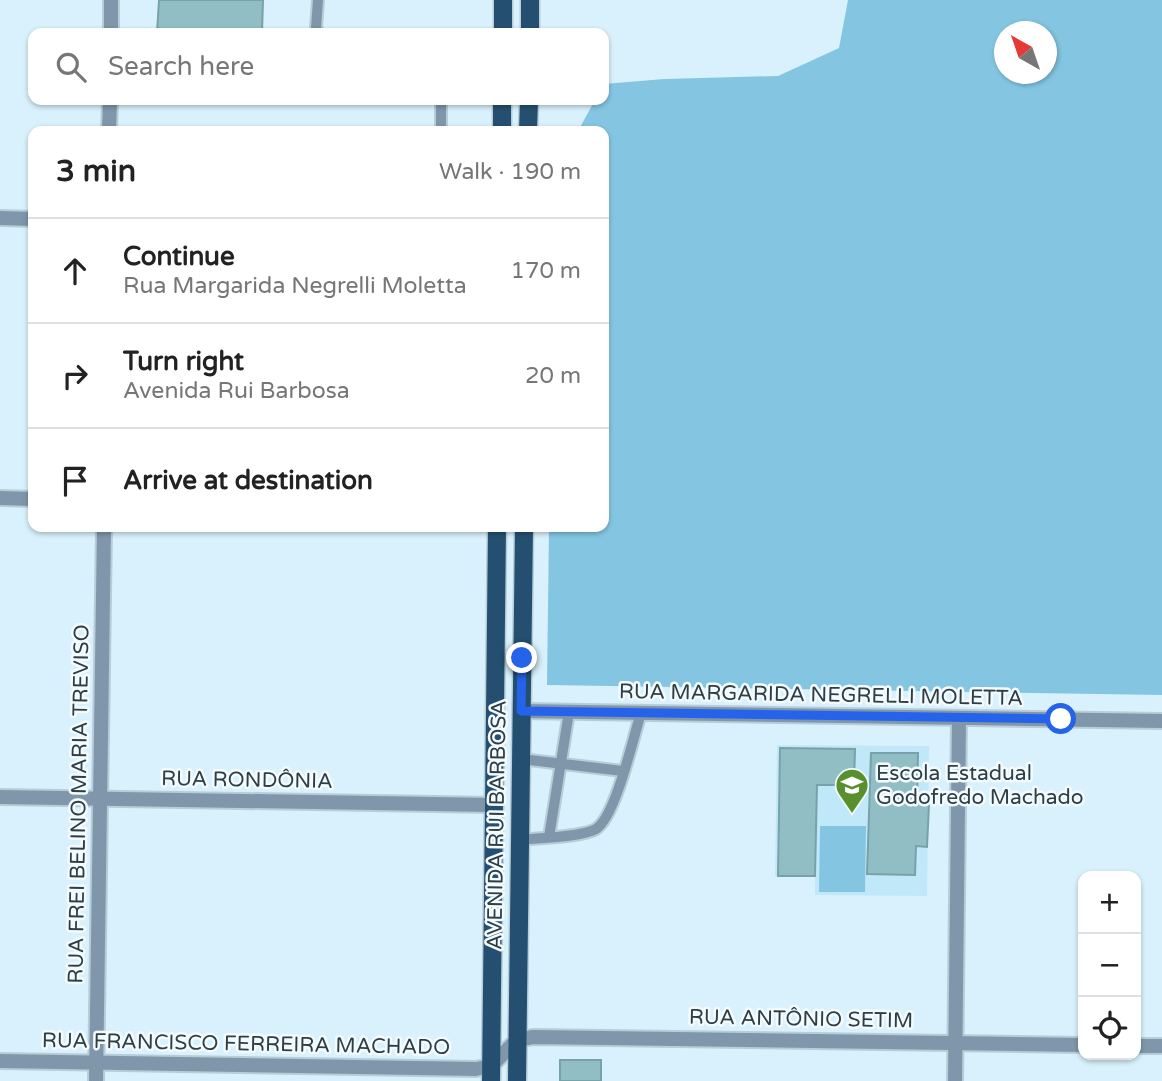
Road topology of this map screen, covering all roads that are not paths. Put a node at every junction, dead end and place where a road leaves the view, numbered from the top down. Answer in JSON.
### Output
{"nodes":[{"id":1,"x":111,"y":0,"type":"edge"},
{"id":2,"x":318,"y":0,"type":"edge"},
{"id":3,"x":503,"y":0,"type":"edge"},
{"id":4,"x":530,"y":0,"type":"edge"},
{"id":5,"x":111,"y":28,"type":"edge"},
{"id":6,"x":316,"y":28,"type":"edge"},
{"id":7,"x":503,"y":28,"type":"edge"},
{"id":8,"x":530,"y":28,"type":"edge"},
{"id":9,"x":110,"y":105,"type":"edge"},
{"id":10,"x":441,"y":105,"type":"edge"},
{"id":11,"x":502,"y":105,"type":"edge"},
{"id":12,"x":529,"y":105,"type":"edge"},
{"id":13,"x":110,"y":126,"type":"edge"},
{"id":14,"x":441,"y":126,"type":"edge"},
{"id":15,"x":502,"y":126,"type":"edge"},
{"id":16,"x":528,"y":126,"type":"edge"},
{"id":17,"x":0,"y":218,"type":"edge"},
{"id":18,"x":28,"y":219,"type":"edge"},
{"id":19,"x":0,"y":498,"type":"edge"},
{"id":20,"x":28,"y":499,"type":"edge"},
{"id":21,"x":104,"y":532,"type":"edge"},
{"id":22,"x":497,"y":532,"type":"edge"},
{"id":23,"x":524,"y":532,"type":"edge"},
{"id":24,"x":521,"y":711,"type":"junction"},
{"id":25,"x":569,"y":712,"type":"junction"},
{"id":26,"x":641,"y":713,"type":"junction"},
{"id":27,"x":959,"y":718,"type":"junction"},
{"id":28,"x":1162,"y":721,"type":"edge"},
{"id":29,"x":521,"y":760,"type":"junction"},
{"id":30,"x":562,"y":764,"type":"junction"},
{"id":31,"x":623,"y":771,"type":"junction"},
{"id":32,"x":0,"y":797,"type":"edge"},
{"id":33,"x":100,"y":799,"type":"junction"},
{"id":34,"x":494,"y":806,"type":"junction"},
{"id":35,"x":550,"y":837,"type":"junction"},
{"id":36,"x":520,"y":840,"type":"junction"},
{"id":37,"x":517,"y":1040,"type":"junction"},
{"id":38,"x":955,"y":1042,"type":"junction"},
{"id":39,"x":1078,"y":1045,"type":"edge"},
{"id":40,"x":1141,"y":1046,"type":"edge"},
{"id":41,"x":1162,"y":1046,"type":"edge"},
{"id":42,"x":0,"y":1062,"type":"edge"},
{"id":43,"x":97,"y":1063,"type":"junction"},
{"id":44,"x":491,"y":1074,"type":"edge"},
{"id":45,"x":96,"y":1081,"type":"edge"},
{"id":46,"x":517,"y":1081,"type":"edge"},
{"id":47,"x":955,"y":1081,"type":"edge"}],
"edges":[{"from":1,"to":5,"type":"street"},
{"from":2,"to":6,"type":"lane"},
{"from":3,"to":7,"type":"main road"},
{"from":4,"to":8,"type":"main road"},
{"from":9,"to":13,"type":"street"},
{"from":10,"to":14,"type":"lane"},
{"from":11,"to":15,"type":"main road"},
{"from":12,"to":16,"type":"main road"},
{"from":17,"to":18,"type":"street"},
{"from":19,"to":20,"type":"street"},
{"from":21,"to":33,"type":"street","name":"RUA FREI BELINO MARIA TREVISO"},
{"from":22,"to":34,"type":"main road","name":"AVENIDA RUI BARBOSA"},
{"from":23,"to":24,"type":"main road","name":"AVENIDA RUI BARBOSA"},
{"from":24,"to":25,"type":"street","name":"RUA MARGARIDA NEGRELLI MOLETTA"},
{"from":24,"to":29,"type":"main road","name":"AVENIDA RUI BARBOSA"},
{"from":25,"to":26,"type":"street","name":"RUA MARGARIDA NEGRELLI MOLETTA"},
{"from":25,"to":30,"type":"lane"},
{"from":26,"to":27,"type":"street","name":"RUA MARGARIDA NEGRELLI MOLETTA"},
{"from":26,"to":31,"type":"lane"},
{"from":27,"to":28,"type":"street","name":"RUA MARGARIDA NEGRELLI MOLETTA"},
{"from":27,"to":38,"type":"street"},
{"from":29,"to":30,"type":"lane"},
{"from":29,"to":36,"type":"main road","name":"AVENIDA RUI BARBOSA"},
{"from":30,"to":31,"type":"lane"},
{"from":30,"to":35,"type":"lane"},
{"from":31,"to":35,"type":"lane"},
{"from":32,"to":33,"type":"street","name":"RUA RONDÔNIA"},
{"from":33,"to":34,"type":"street","name":"RUA RONDÔNIA"},
{"from":33,"to":43,"type":"street","name":"RUA FREI BELINO MARIA TREVISO"},
{"from":34,"to":44,"type":"main road","name":"AVENIDA RUI BARBOSA"},
{"from":35,"to":36,"type":"lane"},
{"from":36,"to":37,"type":"main road","name":"AVENIDA RUI BARBOSA"},
{"from":37,"to":38,"type":"street","name":"RUA ANTÔNIO SETIM"},
{"from":37,"to":44,"type":"street"},
{"from":37,"to":46,"type":"main road","name":"AVENIDA RUI BARBOSA"},
{"from":38,"to":39,"type":"street","name":"RUA ANTÔNIO SETIM"},
{"from":38,"to":47,"type":"street"},
{"from":40,"to":41,"type":"street"},
{"from":42,"to":43,"type":"street","name":"RUA FRANCISCO FERREIRA MACHADO"},
{"from":43,"to":44,"type":"street","name":"RUA FRANCISCO FERREIRA MACHADO"},
{"from":43,"to":45,"type":"street","name":"RUA FREI BELINO MARIA TREVISO"}]}
